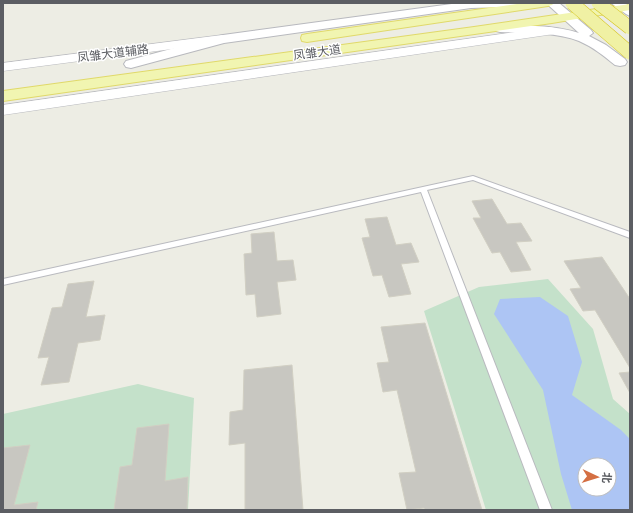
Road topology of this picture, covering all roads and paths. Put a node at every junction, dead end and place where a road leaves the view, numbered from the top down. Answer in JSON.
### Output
{"nodes":[{"id":1,"x":484,"y":3,"type":"edge"},
{"id":2,"x":534,"y":3,"type":"edge"},
{"id":3,"x":548,"y":3,"type":"edge"},
{"id":4,"x":552,"y":3,"type":"edge"},
{"id":5,"x":572,"y":3,"type":"edge"},
{"id":6,"x":598,"y":3,"type":"edge"},
{"id":7,"x":472,"y":5,"type":"junction"},
{"id":8,"x":626,"y":7,"type":"edge"},
{"id":9,"x":568,"y":17,"type":"junction"},
{"id":10,"x":500,"y":28,"type":"junction"},
{"id":11,"x":630,"y":28,"type":"edge"},
{"id":12,"x":550,"y":31,"type":"junction"},
{"id":13,"x":223,"y":39,"type":"junction"},
{"id":14,"x":627,"y":62,"type":"edge"},
{"id":15,"x":131,"y":64,"type":"junction"},
{"id":16,"x":116,"y":66,"type":"dead end"},
{"id":17,"x":3,"y":67,"type":"edge"},
{"id":18,"x":153,"y":74,"type":"junction"},
{"id":19,"x":3,"y":96,"type":"edge"},
{"id":20,"x":9,"y":109,"type":"edge"},
{"id":21,"x":423,"y":189,"type":"junction"},
{"id":22,"x":630,"y":235,"type":"edge"},
{"id":23,"x":3,"y":282,"type":"edge"},
{"id":24,"x":546,"y":510,"type":"edge"}],
"edges":[{"from":1,"to":7,"type":"main road"},
{"from":2,"to":7,"type":"main road"},
{"from":3,"to":15,"type":"main road","name":"凤雏大道"},
{"from":4,"to":9,"type":"main road"},
{"from":5,"to":14,"type":"highway","bridge":true},
{"from":6,"to":11,"type":"highway","bridge":true},
{"from":7,"to":13,"type":"main road"},
{"from":8,"to":9,"type":"main road","name":"凤雏大道"},
{"from":9,"to":10,"type":"main road","name":"凤雏大道"},
{"from":9,"to":14,"type":"main road"},
{"from":10,"to":12,"type":"main road"},
{"from":10,"to":18,"type":"main road","name":"凤雏大道"},
{"from":12,"to":14,"type":"main road"},
{"from":12,"to":20,"type":"street"},
{"from":13,"to":15,"type":"main road"},
{"from":13,"to":17,"type":"street","name":"凤雏大道辅路"},
{"from":15,"to":16,"type":"main road","name":"凤雏大道"},
{"from":18,"to":19,"type":"main road","name":"凤雏大道"},
{"from":18,"to":20,"type":"street"},
{"from":21,"to":22,"type":"lane"},
{"from":21,"to":23,"type":"lane"},
{"from":21,"to":24,"type":"lane"}]}
